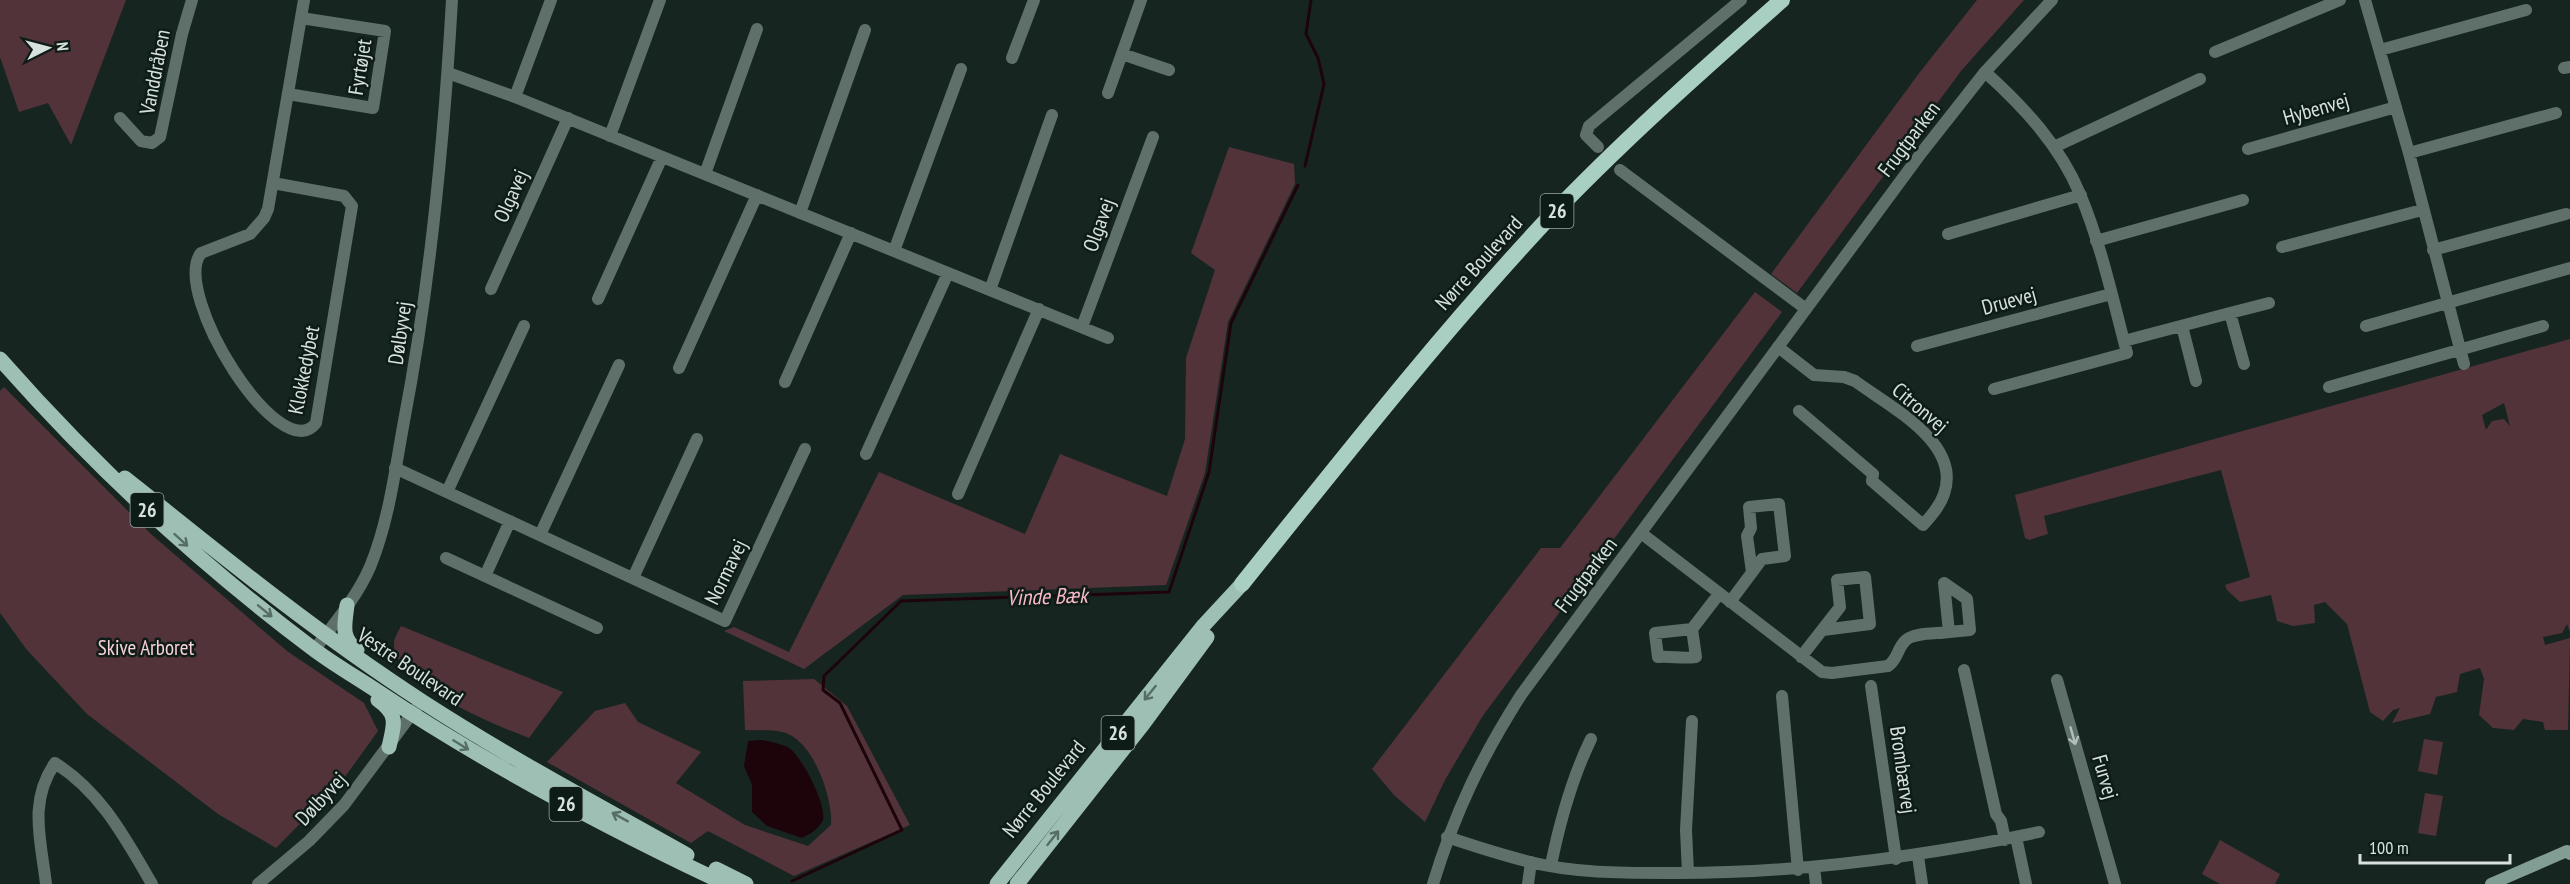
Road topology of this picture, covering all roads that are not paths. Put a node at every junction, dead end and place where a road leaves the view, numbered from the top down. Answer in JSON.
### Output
{"nodes":[{"id":1,"x":192,"y":0,"type":"edge"},
{"id":2,"x":304,"y":0,"type":"edge"},
{"id":3,"x":452,"y":0,"type":"edge"},
{"id":4,"x":551,"y":0,"type":"edge"},
{"id":5,"x":660,"y":0,"type":"edge"},
{"id":6,"x":1034,"y":0,"type":"edge"},
{"id":7,"x":1141,"y":0,"type":"edge"},
{"id":8,"x":1741,"y":0,"type":"edge"},
{"id":9,"x":1782,"y":0,"type":"edge"},
{"id":10,"x":2052,"y":0,"type":"edge"},
{"id":11,"x":2340,"y":0,"type":"edge"},
{"id":12,"x":2365,"y":0,"type":"edge"},
{"id":13,"x":2526,"y":10,"type":"dead end"},
{"id":14,"x":301,"y":18,"type":"junction"},
{"id":15,"x":758,"y":29,"type":"dead end"},
{"id":16,"x":865,"y":30,"type":"dead end"},
{"id":17,"x":2380,"y":50,"type":"junction"},
{"id":18,"x":2216,"y":52,"type":"dead end"},
{"id":19,"x":1122,"y":54,"type":"junction"},
{"id":20,"x":1012,"y":58,"type":"dead end"},
{"id":21,"x":961,"y":69,"type":"dead end"},
{"id":22,"x":1169,"y":70,"type":"dead end"},
{"id":23,"x":1985,"y":72,"type":"junction"},
{"id":24,"x":448,"y":73,"type":"junction"},
{"id":25,"x":2200,"y":79,"type":"dead end"},
{"id":26,"x":1108,"y":93,"type":"dead end"},
{"id":27,"x":288,"y":94,"type":"junction"},
{"id":28,"x":515,"y":97,"type":"junction"},
{"id":29,"x":2396,"y":107,"type":"junction"},
{"id":30,"x":2556,"y":113,"type":"dead end"},
{"id":31,"x":1052,"y":115,"type":"dead end"},
{"id":32,"x":120,"y":118,"type":"dead end"},
{"id":33,"x":568,"y":118,"type":"junction"},
{"id":34,"x":610,"y":136,"type":"junction"},
{"id":35,"x":1153,"y":137,"type":"dead end"},
{"id":36,"x":1598,"y":147,"type":"dead end"},
{"id":37,"x":2054,"y":147,"type":"junction"},
{"id":38,"x":2248,"y":149,"type":"dead end"},
{"id":39,"x":2409,"y":153,"type":"junction"},
{"id":40,"x":662,"y":157,"type":"junction"},
{"id":41,"x":1620,"y":170,"type":"dead end"},
{"id":42,"x":705,"y":174,"type":"junction"},
{"id":43,"x":273,"y":183,"type":"junction"},
{"id":44,"x":757,"y":195,"type":"junction"},
{"id":45,"x":2080,"y":195,"type":"junction"},
{"id":46,"x":2243,"y":200,"type":"dead end"},
{"id":47,"x":2422,"y":210,"type":"junction"},
{"id":48,"x":800,"y":213,"type":"junction"},
{"id":49,"x":2566,"y":214,"type":"dead end"},
{"id":50,"x":851,"y":233,"type":"junction"},
{"id":51,"x":1948,"y":234,"type":"dead end"},
{"id":52,"x":2096,"y":241,"type":"junction"},
{"id":53,"x":2282,"y":248,"type":"dead end"},
{"id":54,"x":2433,"y":250,"type":"junction"},
{"id":55,"x":894,"y":251,"type":"junction"},
{"id":56,"x":2570,"y":268,"type":"edge"},
{"id":57,"x":948,"y":273,"type":"junction"},
{"id":58,"x":491,"y":289,"type":"dead end"},
{"id":59,"x":990,"y":290,"type":"junction"},
{"id":60,"x":2111,"y":294,"type":"junction"},
{"id":61,"x":598,"y":299,"type":"dead end"},
{"id":62,"x":2448,"y":301,"type":"junction"},
{"id":63,"x":2269,"y":303,"type":"dead end"},
{"id":64,"x":1039,"y":309,"type":"junction"},
{"id":65,"x":1806,"y":309,"type":"junction"},
{"id":66,"x":2230,"y":313,"type":"junction"},
{"id":67,"x":524,"y":326,"type":"dead end"},
{"id":68,"x":2182,"y":326,"type":"junction"},
{"id":69,"x":2366,"y":326,"type":"dead end"},
{"id":70,"x":2543,"y":326,"type":"dead end"},
{"id":71,"x":1083,"y":327,"type":"junction"},
{"id":72,"x":1108,"y":338,"type":"dead end"},
{"id":73,"x":2124,"y":341,"type":"junction"},
{"id":74,"x":1917,"y":346,"type":"dead end"},
{"id":75,"x":1778,"y":347,"type":"junction"},
{"id":76,"x":2460,"y":348,"type":"junction"},
{"id":77,"x":0,"y":359,"type":"edge"},
{"id":78,"x":2244,"y":364,"type":"dead end"},
{"id":79,"x":2464,"y":364,"type":"dead end"},
{"id":80,"x":619,"y":365,"type":"dead end"},
{"id":81,"x":679,"y":368,"type":"dead end"},
{"id":82,"x":2196,"y":381,"type":"dead end"},
{"id":83,"x":785,"y":382,"type":"dead end"},
{"id":84,"x":2329,"y":387,"type":"dead end"},
{"id":85,"x":1994,"y":389,"type":"dead end"},
{"id":86,"x":1798,"y":411,"type":"dead end"},
{"id":87,"x":697,"y":439,"type":"dead end"},
{"id":88,"x":78,"y":442,"type":"junction"},
{"id":89,"x":805,"y":449,"type":"dead end"},
{"id":90,"x":866,"y":454,"type":"dead end"},
{"id":91,"x":395,"y":468,"type":"junction"},
{"id":92,"x":447,"y":492,"type":"junction"},
{"id":93,"x":958,"y":494,"type":"dead end"},
{"id":94,"x":510,"y":521,"type":"junction"},
{"id":95,"x":1641,"y":534,"type":"junction"},
{"id":96,"x":540,"y":535,"type":"junction"},
{"id":97,"x":446,"y":558,"type":"dead end"},
{"id":98,"x":1752,"y":572,"type":"junction"},
{"id":99,"x":485,"y":576,"type":"junction"},
{"id":100,"x":633,"y":578,"type":"junction"},
{"id":101,"x":1242,"y":584,"type":"junction"},
{"id":102,"x":1719,"y":594,"type":"junction"},
{"id":103,"x":1730,"y":602,"type":"junction"},
{"id":104,"x":347,"y":605,"type":"junction"},
{"id":105,"x":597,"y":628,"type":"dead end"},
{"id":106,"x":1692,"y":629,"type":"dead end"},
{"id":107,"x":1823,"y":630,"type":"junction"},
{"id":108,"x":1949,"y":632,"type":"dead end"},
{"id":109,"x":325,"y":636,"type":"junction"},
{"id":110,"x":314,"y":650,"type":"junction"},
{"id":111,"x":1801,"y":657,"type":"junction"},
{"id":112,"x":330,"y":660,"type":"junction"},
{"id":113,"x":1964,"y":670,"type":"dead end"},
{"id":114,"x":2057,"y":680,"type":"dead end"},
{"id":115,"x":1871,"y":686,"type":"dead end"},
{"id":116,"x":1782,"y":696,"type":"dead end"},
{"id":117,"x":422,"y":701,"type":"junction"},
{"id":118,"x":411,"y":714,"type":"junction"},
{"id":119,"x":451,"y":719,"type":"junction"},
{"id":120,"x":1692,"y":721,"type":"dead end"},
{"id":121,"x":1591,"y":739,"type":"dead end"},
{"id":122,"x":389,"y":747,"type":"junction"},
{"id":123,"x":1051,"y":816,"type":"junction"},
{"id":124,"x":2039,"y":832,"type":"dead end"},
{"id":125,"x":1447,"y":837,"type":"junction"},
{"id":126,"x":2010,"y":838,"type":"junction"},
{"id":127,"x":2569,"y":852,"type":"edge"},
{"id":128,"x":1918,"y":856,"type":"junction"},
{"id":129,"x":1896,"y":859,"type":"junction"},
{"id":130,"x":1531,"y":862,"type":"junction"},
{"id":131,"x":1551,"y":865,"type":"junction"},
{"id":132,"x":1814,"y":868,"type":"junction"},
{"id":133,"x":1798,"y":870,"type":"junction"},
{"id":134,"x":1688,"y":873,"type":"junction"},
{"id":135,"x":1622,"y":878,"type":"edge"},
{"id":136,"x":1716,"y":879,"type":"edge"},
{"id":137,"x":259,"y":883,"type":"edge"},
{"id":138,"x":46,"y":884,"type":"edge"},
{"id":139,"x":152,"y":884,"type":"edge"},
{"id":140,"x":726,"y":884,"type":"edge"},
{"id":141,"x":746,"y":884,"type":"edge"},
{"id":142,"x":987,"y":884,"type":"edge"},
{"id":143,"x":997,"y":884,"type":"edge"},
{"id":144,"x":1017,"y":884,"type":"edge"},
{"id":145,"x":1433,"y":884,"type":"edge"},
{"id":146,"x":1528,"y":884,"type":"edge"},
{"id":147,"x":1816,"y":884,"type":"edge"},
{"id":148,"x":1922,"y":884,"type":"edge"},
{"id":149,"x":2026,"y":884,"type":"edge"},
{"id":150,"x":2115,"y":884,"type":"edge"},
{"id":151,"x":2491,"y":884,"type":"edge"}],
"edges":[{"from":1,"to":32,"type":"street","name":"Vanddråben"},
{"from":2,"to":14,"type":"street","name":"Klokkedybet"},
{"from":3,"to":24,"type":"street","name":"Dølbyvej"},
{"from":4,"to":28,"type":"street"},
{"from":5,"to":34,"type":"street"},
{"from":6,"to":20,"type":"street"},
{"from":7,"to":19,"type":"street"},
{"from":8,"to":36,"type":"street"},
{"from":9,"to":101,"type":"highway","name":"Nørre Boulevard","number":"26"},
{"from":10,"to":23,"type":"street","name":"Frugtparken"},
{"from":11,"to":18,"type":"street"},
{"from":12,"to":17,"type":"street"},
{"from":13,"to":17,"type":"street"},
{"from":14,"to":27,"type":"street","name":"Klokkedybet"},
{"from":14,"to":27,"type":"street","name":"Fyrtøjet"},
{"from":15,"to":42,"type":"street"},
{"from":16,"to":48,"type":"street"},
{"from":17,"to":29,"type":"street"},
{"from":19,"to":22,"type":"street"},
{"from":19,"to":26,"type":"street"},
{"from":21,"to":55,"type":"street"},
{"from":23,"to":37,"type":"street"},
{"from":23,"to":65,"type":"street","name":"Frugtparken"},
{"from":24,"to":28,"type":"street"},
{"from":24,"to":91,"type":"street","name":"Dølbyvej"},
{"from":25,"to":37,"type":"street"},
{"from":27,"to":43,"type":"street","name":"Klokkedybet"},
{"from":28,"to":33,"type":"street"},
{"from":29,"to":38,"type":"street","name":"Hybenvej"},
{"from":29,"to":39,"type":"street"},
{"from":30,"to":39,"type":"street"},
{"from":31,"to":59,"type":"street"},
{"from":33,"to":34,"type":"street"},
{"from":33,"to":58,"type":"street","name":"Olgavej"},
{"from":34,"to":40,"type":"street"},
{"from":35,"to":71,"type":"street","name":"Olgavej"},
{"from":37,"to":45,"type":"street"},
{"from":39,"to":47,"type":"street"},
{"from":40,"to":42,"type":"street"},
{"from":40,"to":61,"type":"street"},
{"from":41,"to":65,"type":"street"},
{"from":42,"to":44,"type":"street"},
{"from":43,"to":43,"type":"street","name":"Klokkedybet"},
{"from":44,"to":48,"type":"street"},
{"from":44,"to":81,"type":"street"},
{"from":45,"to":51,"type":"street"},
{"from":45,"to":52,"type":"street"},
{"from":46,"to":52,"type":"street"},
{"from":47,"to":53,"type":"street"},
{"from":47,"to":54,"type":"street"},
{"from":48,"to":50,"type":"street"},
{"from":49,"to":54,"type":"street"},
{"from":50,"to":55,"type":"street"},
{"from":50,"to":83,"type":"street"},
{"from":52,"to":60,"type":"street"},
{"from":54,"to":62,"type":"street"},
{"from":55,"to":57,"type":"street"},
{"from":56,"to":62,"type":"street"},
{"from":57,"to":59,"type":"street"},
{"from":57,"to":90,"type":"street"},
{"from":59,"to":64,"type":"street"},
{"from":60,"to":73,"type":"street"},
{"from":60,"to":74,"type":"street","name":"Druevej"},
{"from":62,"to":69,"type":"street"},
{"from":62,"to":76,"type":"street"},
{"from":63,"to":66,"type":"street"},
{"from":64,"to":71,"type":"street"},
{"from":64,"to":93,"type":"street"},
{"from":65,"to":75,"type":"street","name":"Frugtparken"},
{"from":66,"to":68,"type":"street"},
{"from":66,"to":78,"type":"street"},
{"from":67,"to":92,"type":"street"},
{"from":68,"to":73,"type":"street"},
{"from":68,"to":82,"type":"street"},
{"from":70,"to":76,"type":"street"},
{"from":71,"to":72,"type":"street"},
{"from":73,"to":85,"type":"street"},
{"from":75,"to":86,"type":"street","name":"Citronvej"},
{"from":75,"to":95,"type":"street","name":"Frugtparken"},
{"from":76,"to":79,"type":"street"},
{"from":76,"to":84,"type":"street"},
{"from":77,"to":88,"type":"main road","name":"Vestre Boulevard","number":"26"},
{"from":80,"to":96,"type":"street"},
{"from":87,"to":100,"type":"street"},
{"from":88,"to":109,"type":"main road","name":"Vestre Boulevard","number":"26"},
{"from":88,"to":110,"type":"main road","name":"Vestre Boulevard","number":"26","one_way":true},
{"from":89,"to":100,"type":"street","name":"Normavej"},
{"from":91,"to":92,"type":"street","name":"Normavej"},
{"from":91,"to":104,"type":"street","name":"Dølbyvej"},
{"from":92,"to":94,"type":"street","name":"Normavej"},
{"from":94,"to":96,"type":"street","name":"Normavej"},
{"from":94,"to":99,"type":"street"},
{"from":95,"to":102,"type":"street"},
{"from":95,"to":125,"type":"street","name":"Frugtparken"},
{"from":96,"to":100,"type":"street","name":"Normavej"},
{"from":97,"to":99,"type":"street"},
{"from":98,"to":98,"type":"street"},
{"from":98,"to":103,"type":"street"},
{"from":99,"to":105,"type":"street"},
{"from":101,"to":123,"type":"main road","name":"Nørre Boulevard","number":"26","one_way":true},
{"from":144,"to":101,"type":"main road","name":"Nørre Boulevard","number":"26","one_way":true},
{"from":102,"to":103,"type":"street"},
{"from":102,"to":106,"type":"street"},
{"from":103,"to":111,"type":"street"},
{"from":104,"to":109,"type":"street","name":"Dølbyvej"},
{"from":104,"to":119,"type":"main road"},
{"from":107,"to":107,"type":"street"},
{"from":107,"to":111,"type":"street"},
{"from":108,"to":111,"type":"street"},
{"from":109,"to":110,"type":"street","name":"Dølbyvej"},
{"from":109,"to":117,"type":"main road","name":"Vestre Boulevard","number":"26"},
{"from":110,"to":112,"type":"main road","name":"Vestre Boulevard","number":"26"},
{"from":112,"to":118,"type":"main road","name":"Vestre Boulevard","number":"26"},
{"from":112,"to":122,"type":"main road"},
{"from":113,"to":126,"type":"street"},
{"from":114,"to":150,"type":"street","name":"Furvej","one_way":true},
{"from":115,"to":129,"type":"street","name":"Brombærvej"},
{"from":116,"to":133,"type":"street"},
{"from":117,"to":118,"type":"street","name":"Dølbyvej"},
{"from":117,"to":119,"type":"main road","name":"Vestre Boulevard","number":"26"},
{"from":118,"to":122,"type":"street","name":"Dølbyvej"},
{"from":118,"to":140,"type":"main road","name":"Vestre Boulevard","number":"26","one_way":true},
{"from":141,"to":119,"type":"main road","name":"Vestre Boulevard","number":"26","one_way":true},
{"from":120,"to":134,"type":"street"},
{"from":121,"to":131,"type":"street"},
{"from":122,"to":137,"type":"street","name":"Dølbyvej"},
{"from":123,"to":142,"type":"main road","number":"26"},
{"from":123,"to":143,"type":"main road","name":"Nørre Boulevard","number":"26"},
{"from":124,"to":126,"type":"street"},
{"from":125,"to":130,"type":"street"},
{"from":125,"to":145,"type":"street","name":"Frugtparken"},
{"from":126,"to":128,"type":"street"},
{"from":126,"to":149,"type":"street"},
{"from":127,"to":151,"type":"main road"},
{"from":128,"to":129,"type":"street"},
{"from":128,"to":148,"type":"street"},
{"from":129,"to":132,"type":"street"},
{"from":130,"to":131,"type":"street"},
{"from":130,"to":146,"type":"street"},
{"from":131,"to":135,"type":"street"},
{"from":132,"to":133,"type":"street"},
{"from":132,"to":147,"type":"street"},
{"from":133,"to":136,"type":"street"},
{"from":134,"to":135,"type":"street"},
{"from":134,"to":136,"type":"street"},
{"from":138,"to":139,"type":"street"}]}
